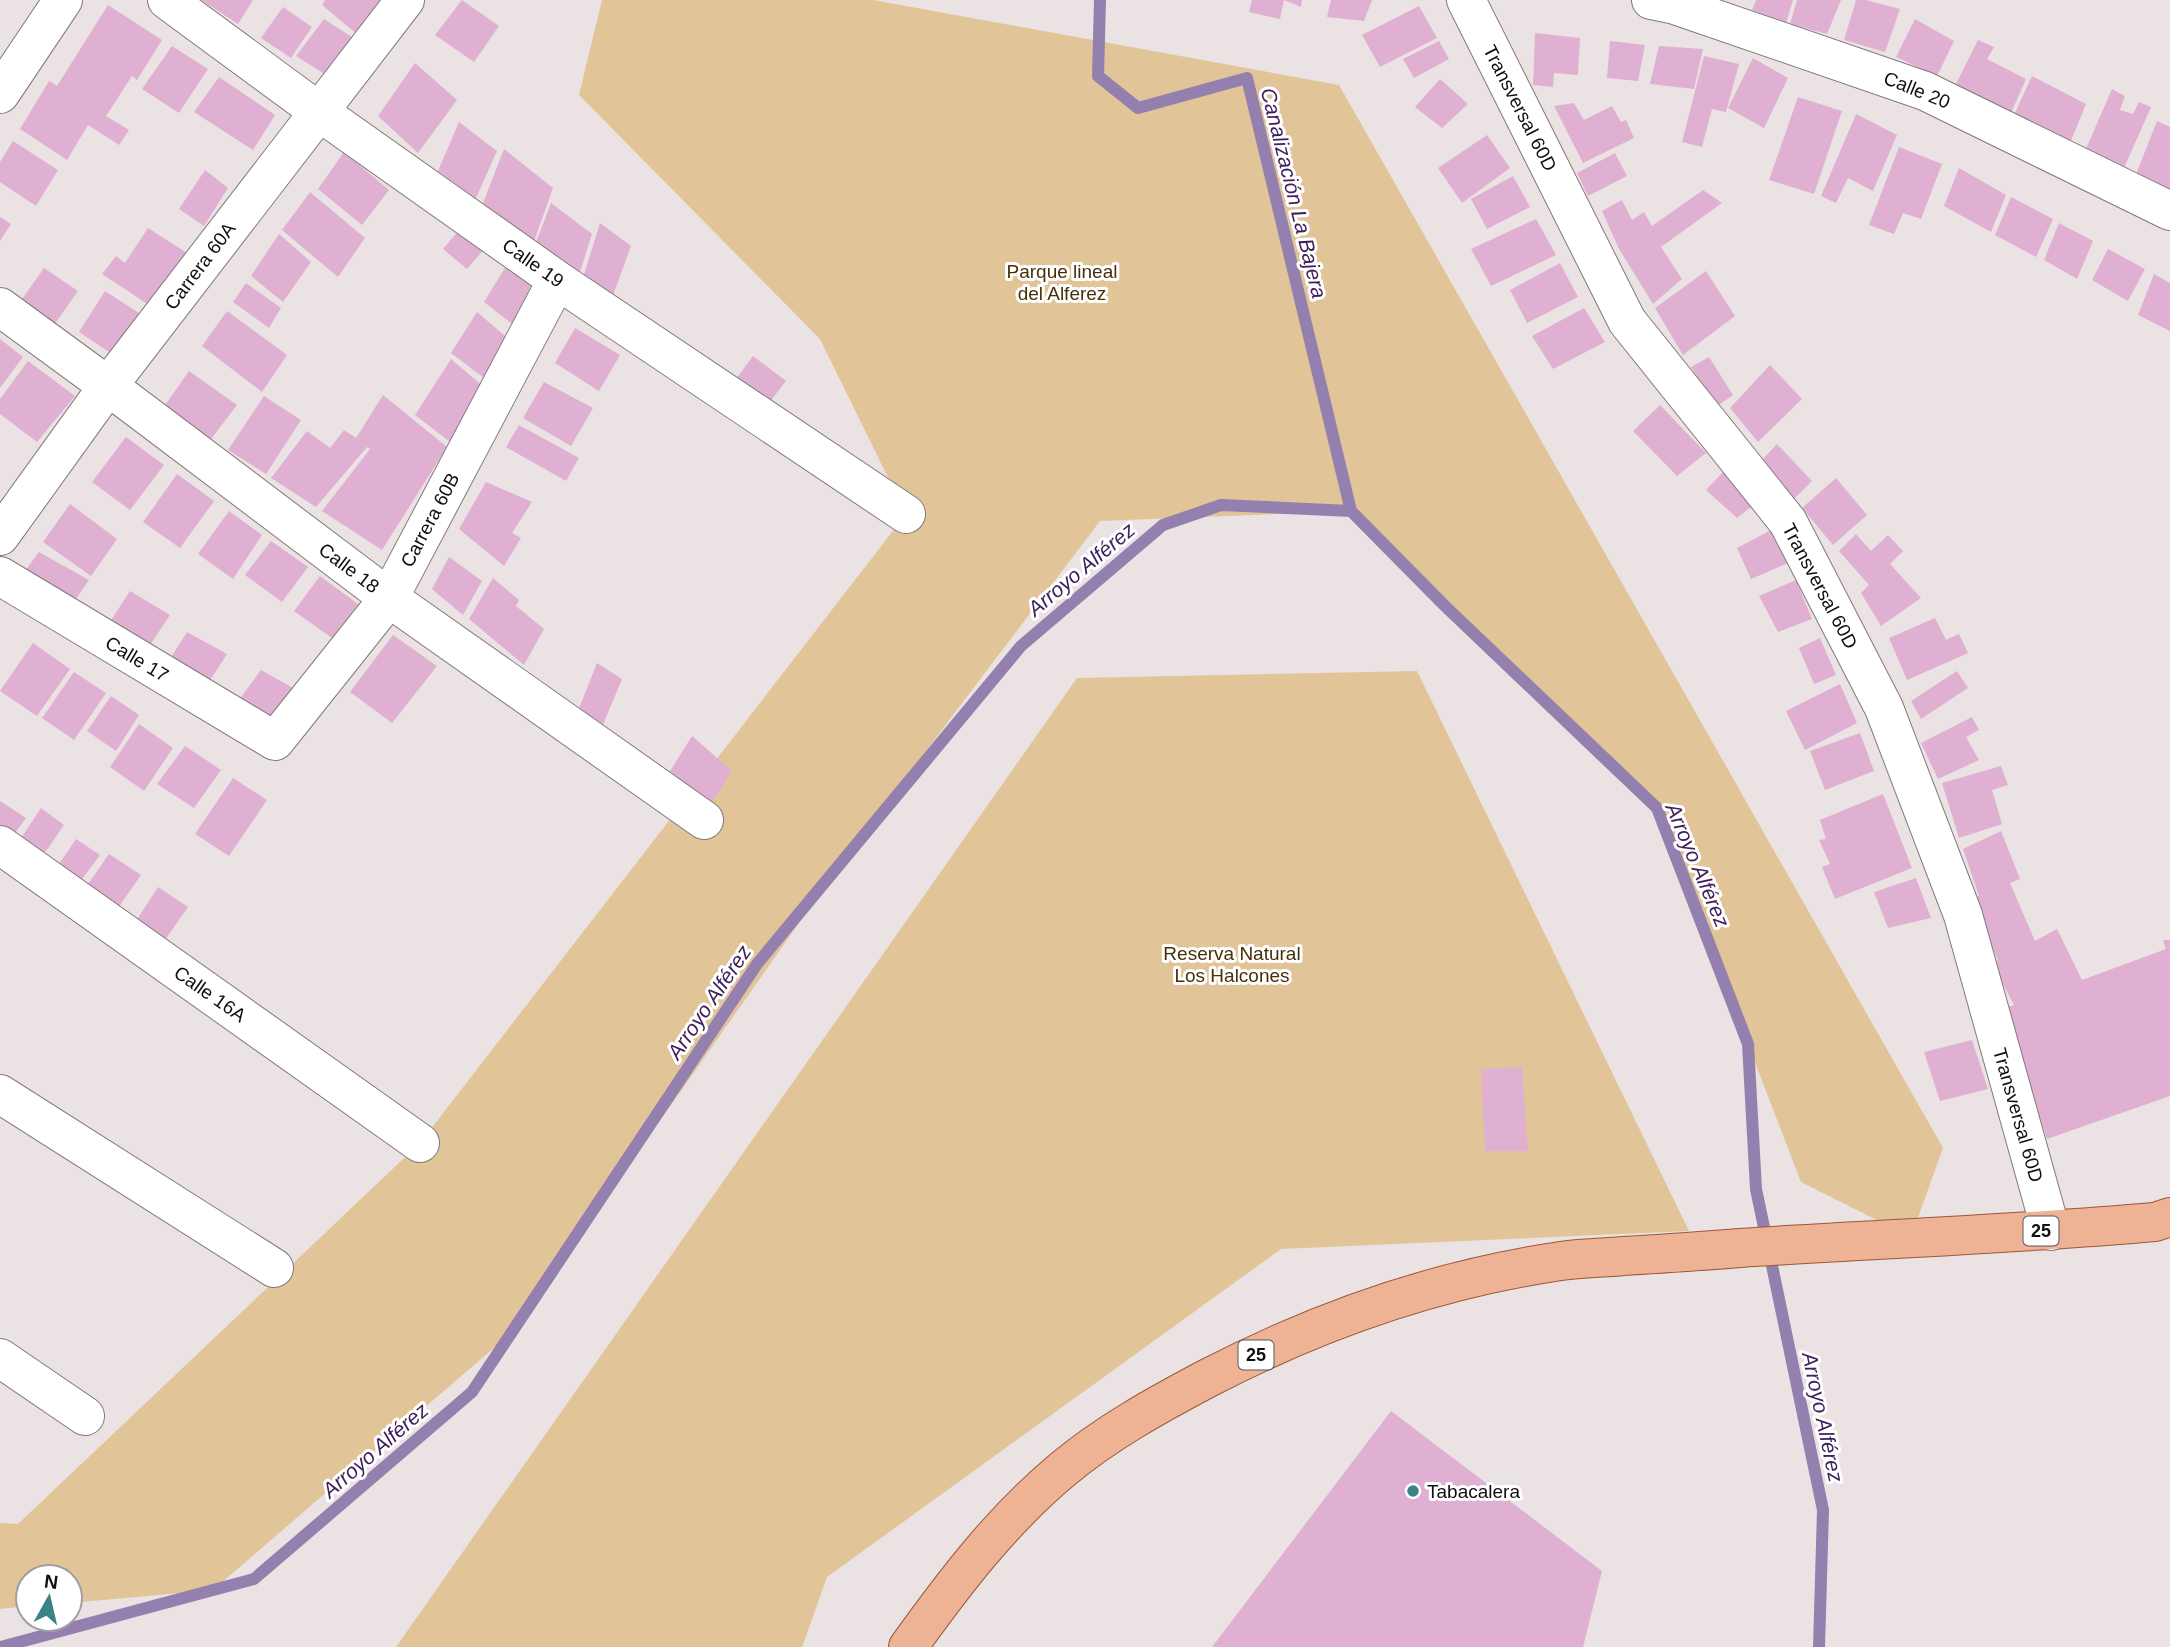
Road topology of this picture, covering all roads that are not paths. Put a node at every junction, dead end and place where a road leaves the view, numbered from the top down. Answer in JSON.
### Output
{"nodes":[{"id":1,"x":63,"y":0,"type":"edge"},
{"id":2,"x":167,"y":0,"type":"edge"},
{"id":3,"x":405,"y":0,"type":"edge"},
{"id":4,"x":1466,"y":0,"type":"edge"},
{"id":5,"x":1668,"y":2,"type":"edge"},
{"id":6,"x":0,"y":94,"type":"edge"},
{"id":7,"x":318,"y":111,"type":"junction"},
{"id":8,"x":2170,"y":211,"type":"edge"},
{"id":9,"x":557,"y":280,"type":"junction"},
{"id":10,"x":0,"y":307,"type":"edge"},
{"id":11,"x":108,"y":386,"type":"junction"},
{"id":12,"x":906,"y":514,"type":"dead end"},
{"id":13,"x":0,"y":536,"type":"edge"},
{"id":14,"x":0,"y":576,"type":"edge"},
{"id":15,"x":388,"y":598,"type":"junction"},
{"id":16,"x":275,"y":741,"type":"joint"},
{"id":17,"x":704,"y":820,"type":"dead end"},
{"id":18,"x":0,"y":845,"type":"edge"},
{"id":19,"x":0,"y":1094,"type":"edge"},
{"id":20,"x":420,"y":1143,"type":"dead end"},
{"id":21,"x":2170,"y":1217,"type":"edge"},
{"id":22,"x":2051,"y":1231,"type":"junction"},
{"id":23,"x":274,"y":1268,"type":"dead end"},
{"id":24,"x":0,"y":1358,"type":"edge"},
{"id":25,"x":85,"y":1416,"type":"dead end"},
{"id":26,"x":908,"y":1647,"type":"edge"}],
"edges":[{"from":1,"to":6,"type":"street"},
{"from":2,"to":7,"type":"street","name":"Calle 19"},
{"from":3,"to":7,"type":"street","name":"Carrera 60A"},
{"from":4,"to":22,"type":"street","name":"Transversal 60D"},
{"from":5,"to":8,"type":"street","name":"Calle 20"},
{"from":7,"to":9,"type":"street","name":"Calle 19"},
{"from":7,"to":11,"type":"street","name":"Carrera 60A"},
{"from":9,"to":12,"type":"street","name":"Calle 19"},
{"from":9,"to":15,"type":"street","name":"Carrera 60B"},
{"from":10,"to":11,"type":"street","name":"Calle 18"},
{"from":11,"to":13,"type":"street","name":"Carrera 60A"},
{"from":11,"to":15,"type":"street","name":"Calle 18"},
{"from":14,"to":16,"type":"street","name":"Calle 17"},
{"from":15,"to":16,"type":"street","name":"Carrera 60B"},
{"from":15,"to":17,"type":"street","name":"Calle 18"},
{"from":18,"to":20,"type":"street","name":"Calle 16A"},
{"from":19,"to":23,"type":"street"},
{"from":21,"to":22,"type":"main road","number":"25"},
{"from":22,"to":26,"type":"main road","number":"25"},
{"from":24,"to":25,"type":"street"}]}
